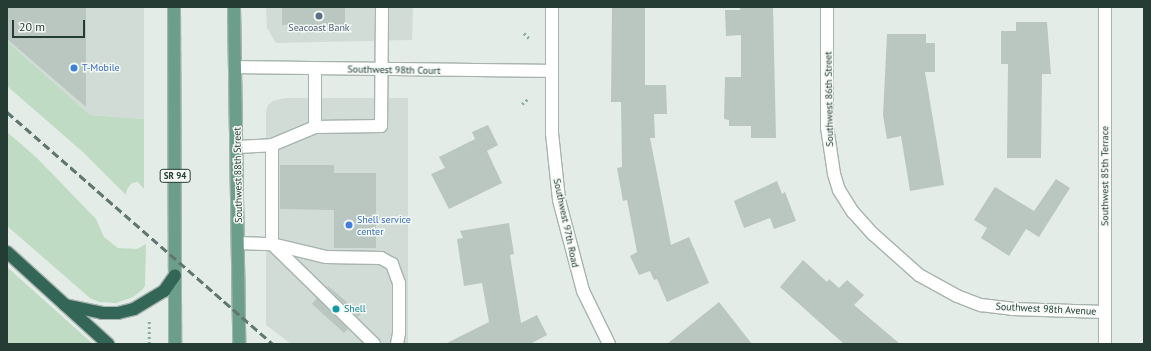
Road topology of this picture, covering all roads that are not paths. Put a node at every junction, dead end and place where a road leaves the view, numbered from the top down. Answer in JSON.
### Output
{"nodes":[{"id":1,"x":174,"y":7,"type":"edge"},
{"id":2,"x":234,"y":7,"type":"edge"},
{"id":3,"x":382,"y":7,"type":"edge"},
{"id":4,"x":552,"y":7,"type":"edge"},
{"id":5,"x":827,"y":7,"type":"edge"},
{"id":6,"x":1105,"y":7,"type":"edge"},
{"id":7,"x":236,"y":67,"type":"junction"},
{"id":8,"x":315,"y":69,"type":"junction"},
{"id":9,"x":381,"y":70,"type":"junction"},
{"id":10,"x":552,"y":71,"type":"junction"},
{"id":11,"x":315,"y":126,"type":"junction"},
{"id":12,"x":272,"y":145,"type":"junction"},
{"id":13,"x":237,"y":147,"type":"junction"},
{"id":14,"x":839,"y":190,"type":"joint"},
{"id":15,"x":239,"y":243,"type":"junction"},
{"id":16,"x":272,"y":244,"type":"junction"},
{"id":17,"x":7,"y":252,"type":"edge"},
{"id":18,"x":175,"y":275,"type":"junction"},
{"id":19,"x":64,"y":305,"type":"junction"},
{"id":20,"x":1105,"y":312,"type":"junction"},
{"id":21,"x":108,"y":344,"type":"edge"},
{"id":22,"x":175,"y":344,"type":"edge"},
{"id":23,"x":238,"y":344,"type":"edge"},
{"id":24,"x":374,"y":344,"type":"edge"},
{"id":25,"x":396,"y":344,"type":"edge"},
{"id":26,"x":609,"y":344,"type":"edge"},
{"id":27,"x":1105,"y":344,"type":"edge"}],
"edges":[{"from":1,"to":18,"type":"main road","number":"SR 94"},
{"from":2,"to":7,"type":"main road","name":"Southwest 88th Street"},
{"from":3,"to":9,"type":"street"},
{"from":4,"to":10,"type":"street","name":"Southwest 97th Road"},
{"from":5,"to":14,"type":"street","name":"Southwest 86th Street"},
{"from":6,"to":20,"type":"street","name":"Southwest 85th Terrace"},
{"from":7,"to":8,"type":"street","name":"Southwest 98th Court"},
{"from":7,"to":13,"type":"main road","name":"Southwest 88th Street"},
{"from":8,"to":9,"type":"street","name":"Southwest 98th Court"},
{"from":8,"to":11,"type":"street"},
{"from":9,"to":10,"type":"street","name":"Southwest 98th Court"},
{"from":9,"to":11,"type":"street"},
{"from":10,"to":26,"type":"street","name":"Southwest 97th Road"},
{"from":11,"to":12,"type":"street"},
{"from":12,"to":13,"type":"street"},
{"from":12,"to":16,"type":"street"},
{"from":13,"to":15,"type":"main road","name":"Southwest 88th Street"},
{"from":14,"to":20,"type":"street","name":"Southwest 98th Avenue"},
{"from":15,"to":16,"type":"street"},
{"from":15,"to":23,"type":"main road","name":"Southwest 88th Street"},
{"from":16,"to":24,"type":"street"},
{"from":16,"to":25,"type":"street"},
{"from":17,"to":19,"type":"highway"},
{"from":18,"to":19,"type":"highway"},
{"from":18,"to":22,"type":"main road","number":"SR 94"},
{"from":19,"to":21,"type":"highway"},
{"from":20,"to":27,"type":"street","name":"Southwest 85th Terrace"}]}
